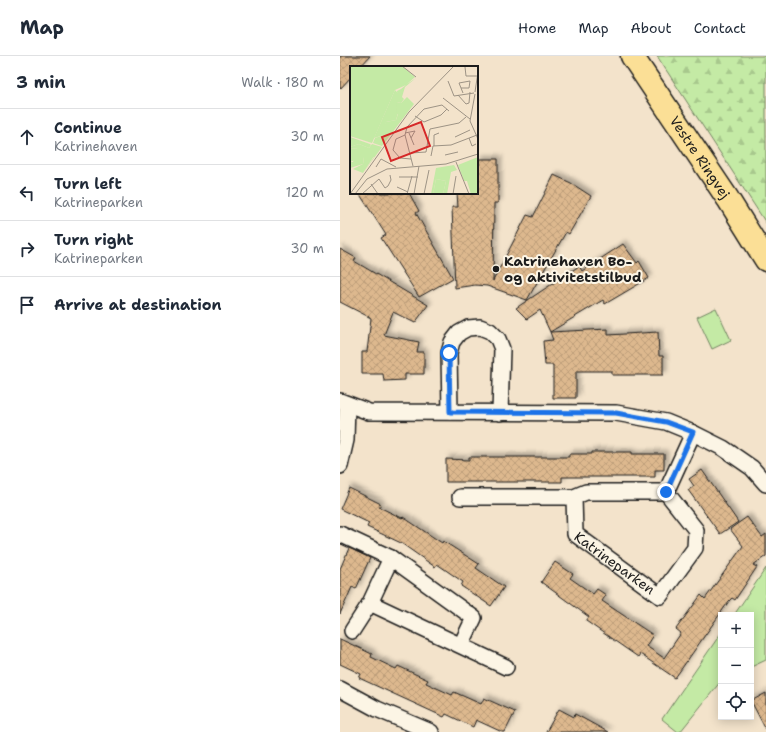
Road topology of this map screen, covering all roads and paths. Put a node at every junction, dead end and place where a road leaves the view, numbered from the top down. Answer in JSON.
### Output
{"nodes":[{"id":1,"x":632,"y":56,"type":"edge"},
{"id":2,"x":766,"y":260,"type":"edge"},
{"id":3,"x":344,"y":403,"type":"edge"},
{"id":4,"x":450,"y":412,"type":"junction"},
{"id":5,"x":500,"y":413,"type":"junction"},
{"id":6,"x":693,"y":432,"type":"junction"},
{"id":7,"x":340,"y":466,"type":"edge"},
{"id":8,"x":766,"y":484,"type":"edge"},
{"id":9,"x":666,"y":492,"type":"junction"},
{"id":10,"x":460,"y":497,"type":"dead end"},
{"id":11,"x":574,"y":497,"type":"junction"},
{"id":12,"x":340,"y":534,"type":"edge"},
{"id":13,"x":391,"y":558,"type":"junction"},
{"id":14,"x":370,"y":603,"type":"junction"},
{"id":15,"x":352,"y":631,"type":"dead end"},
{"id":16,"x":461,"y":646,"type":"junction"},
{"id":17,"x":506,"y":667,"type":"dead end"},
{"id":18,"x":340,"y":689,"type":"edge"},
{"id":19,"x":431,"y":732,"type":"edge"}],
"edges":[{"from":1,"to":2,"type":"main road","name":"Vestre Ringvej"},
{"from":3,"to":4,"type":"street"},
{"from":3,"to":7,"type":"street"},
{"from":4,"to":5,"type":"street"},
{"from":4,"to":5,"type":"street"},
{"from":5,"to":6,"type":"street"},
{"from":6,"to":8,"type":"street"},
{"from":6,"to":9,"type":"street"},
{"from":9,"to":11,"type":"street"},
{"from":9,"to":11,"type":"street","name":"Katrineparken"},
{"from":10,"to":11,"type":"street"},
{"from":12,"to":13,"type":"street"},
{"from":13,"to":14,"type":"street"},
{"from":13,"to":16,"type":"street"},
{"from":14,"to":15,"type":"street"},
{"from":14,"to":16,"type":"street"},
{"from":16,"to":17,"type":"street"},
{"from":18,"to":19,"type":"street"}]}
